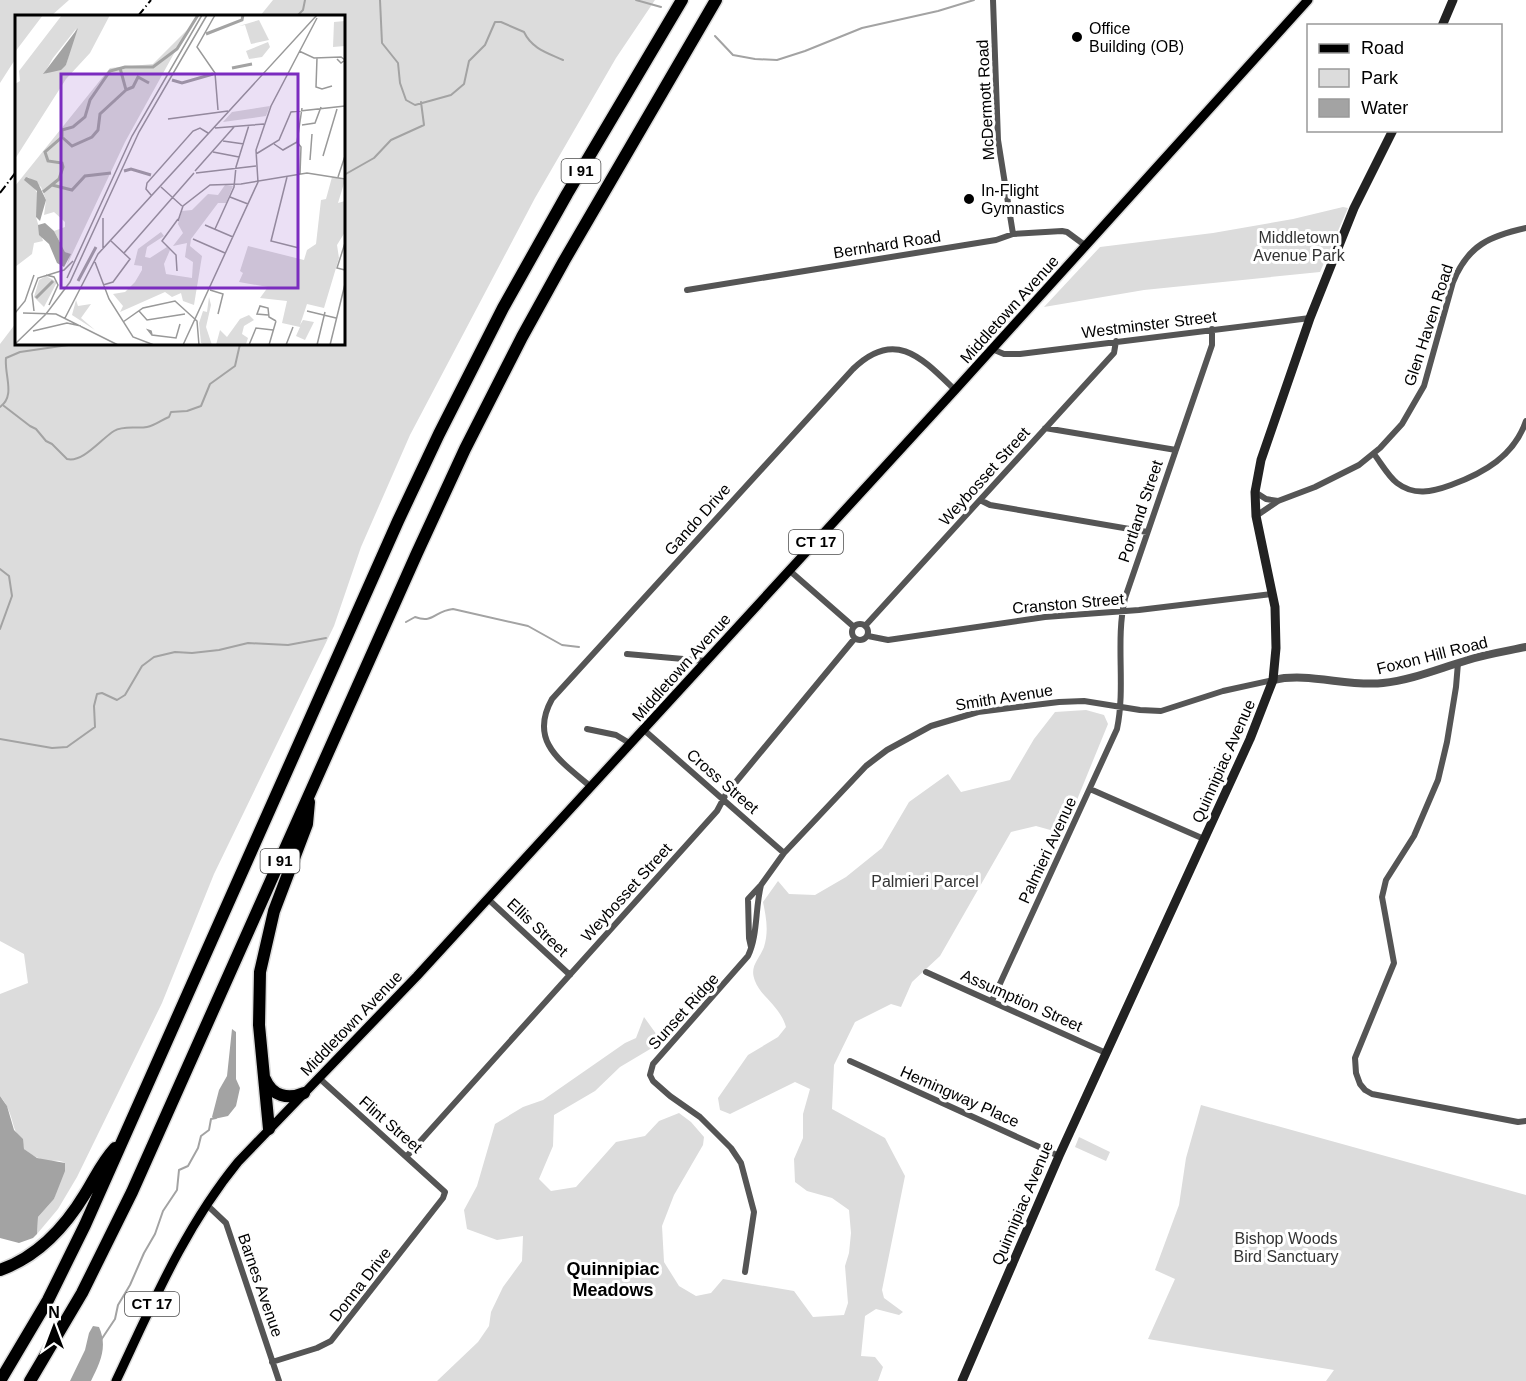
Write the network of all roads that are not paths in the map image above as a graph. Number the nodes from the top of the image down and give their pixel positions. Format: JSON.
{"nodes":[{"id":1,"x":682,"y":0,"type":"edge"},
{"id":2,"x":716,"y":0,"type":"edge"},
{"id":3,"x":993,"y":0,"type":"edge"},
{"id":4,"x":1308,"y":0,"type":"edge"},
{"id":5,"x":1453,"y":0,"type":"edge"},
{"id":6,"x":1443,"y":24,"type":"edge"},
{"id":7,"x":1392,"y":132,"type":"edge"},
{"id":8,"x":1526,"y":228,"type":"edge"},
{"id":9,"x":1013,"y":234,"type":"junction"},
{"id":10,"x":1086,"y":246,"type":"junction"},
{"id":11,"x":687,"y":290,"type":"dead end"},
{"id":12,"x":1310,"y":318,"type":"junction"},
{"id":13,"x":1212,"y":329,"type":"junction"},
{"id":14,"x":1116,"y":341,"type":"junction"},
{"id":15,"x":992,"y":349,"type":"junction"},
{"id":16,"x":955,"y":390,"type":"junction"},
{"id":17,"x":1526,"y":421,"type":"edge"},
{"id":18,"x":1045,"y":428,"type":"junction"},
{"id":19,"x":1519,"y":437,"type":"junction"},
{"id":20,"x":1526,"y":442,"type":"edge"},
{"id":21,"x":1176,"y":450,"type":"junction"},
{"id":22,"x":1374,"y":454,"type":"junction"},
{"id":23,"x":1255,"y":492,"type":"junction"},
{"id":24,"x":981,"y":500,"type":"junction"},
{"id":25,"x":1278,"y":501,"type":"junction"},
{"id":26,"x":1256,"y":516,"type":"junction"},
{"id":27,"x":1147,"y":531,"type":"junction"},
{"id":28,"x":790,"y":570,"type":"junction"},
{"id":29,"x":1272,"y":594,"type":"junction"},
{"id":30,"x":1122,"y":612,"type":"junction"},
{"id":31,"x":865,"y":626,"type":"junction"},
{"id":32,"x":854,"y":627,"type":"junction"},
{"id":33,"x":868,"y":636,"type":"junction"},
{"id":34,"x":855,"y":638,"type":"junction"},
{"id":35,"x":1526,"y":647,"type":"edge"},
{"id":36,"x":627,"y":654,"type":"dead end"},
{"id":37,"x":706,"y":661,"type":"junction"},
{"id":38,"x":1458,"y":663,"type":"junction"},
{"id":39,"x":1273,"y":680,"type":"junction"},
{"id":40,"x":1120,"y":708,"type":"junction"},
{"id":41,"x":586,"y":729,"type":"dead end"},
{"id":42,"x":644,"y":730,"type":"junction"},
{"id":43,"x":631,"y":744,"type":"junction"},
{"id":44,"x":591,"y":787,"type":"junction"},
{"id":45,"x":1090,"y":789,"type":"junction"},
{"id":46,"x":309,"y":795,"type":"junction"},
{"id":47,"x":722,"y":800,"type":"junction"},
{"id":48,"x":1204,"y":839,"type":"junction"},
{"id":49,"x":784,"y":853,"type":"junction"},
{"id":50,"x":488,"y":899,"type":"junction"},
{"id":51,"x":926,"y":972,"type":"dead end"},
{"id":52,"x":570,"y":975,"type":"junction"},
{"id":53,"x":992,"y":1001,"type":"junction"},
{"id":54,"x":1106,"y":1053,"type":"junction"},
{"id":55,"x":850,"y":1061,"type":"dead end"},
{"id":56,"x":264,"y":1078,"type":"junction"},
{"id":57,"x":319,"y":1078,"type":"junction"},
{"id":58,"x":304,"y":1093,"type":"junction"},
{"id":59,"x":1526,"y":1121,"type":"edge"},
{"id":60,"x":269,"y":1129,"type":"junction"},
{"id":61,"x":123,"y":1141,"type":"junction"},
{"id":62,"x":407,"y":1156,"type":"junction"},
{"id":63,"x":1059,"y":1156,"type":"junction"},
{"id":64,"x":445,"y":1192,"type":"joint"},
{"id":65,"x":207,"y":1205,"type":"junction"},
{"id":66,"x":0,"y":1270,"type":"edge"},
{"id":67,"x":745,"y":1272,"type":"dead end"},
{"id":68,"x":272,"y":1362,"type":"junction"},
{"id":69,"x":0,"y":1381,"type":"edge"},
{"id":70,"x":30,"y":1381,"type":"edge"},
{"id":71,"x":116,"y":1381,"type":"edge"},
{"id":72,"x":279,"y":1381,"type":"edge"},
{"id":73,"x":962,"y":1381,"type":"edge"}],
"edges":[{"from":1,"to":61,"type":"highway","number":"I 91"},
{"from":2,"to":46,"type":"highway","number":"I 91"},
{"from":3,"to":9,"type":"street","name":"McDermott Road"},
{"from":4,"to":10,"type":"main road","name":"Middletown Avenue","number":"CT 17"},
{"from":5,"to":6,"type":"main road"},
{"from":7,"to":12,"type":"main road","name":"Quinnipiac Avenue"},
{"from":8,"to":22,"type":"street","name":"Glen Haven Road"},
{"from":9,"to":10,"type":"street","name":"Bernhard Road"},
{"from":9,"to":11,"type":"street","name":"Bernhard Road"},
{"from":10,"to":15,"type":"main road","name":"Middletown Avenue","number":"CT 17"},
{"from":12,"to":13,"type":"street","name":"Westminster Street"},
{"from":12,"to":23,"type":"main road","name":"Quinnipiac Avenue"},
{"from":13,"to":14,"type":"street","name":"Westminster Street"},
{"from":13,"to":21,"type":"street","name":"Portland Street"},
{"from":14,"to":15,"type":"street","name":"Westminster Street"},
{"from":14,"to":18,"type":"street","name":"Weybosset Street"},
{"from":15,"to":16,"type":"main road","name":"Middletown Avenue","number":"CT 17"},
{"from":16,"to":28,"type":"main road","name":"Middletown Avenue","number":"CT 17"},
{"from":16,"to":44,"type":"street","name":"Gando Drive"},
{"from":17,"to":19,"type":"street"},
{"from":18,"to":21,"type":"street"},
{"from":18,"to":24,"type":"street","name":"Weybosset Street"},
{"from":19,"to":20,"type":"street"},
{"from":19,"to":22,"type":"street"},
{"from":21,"to":27,"type":"street","name":"Portland Street"},
{"from":22,"to":25,"type":"street","name":"Glen Haven Road"},
{"from":23,"to":25,"type":"street"},
{"from":23,"to":26,"type":"main road","name":"Quinnipiac Avenue"},
{"from":24,"to":27,"type":"street"},
{"from":24,"to":31,"type":"street","name":"Weybosset Street"},
{"from":25,"to":26,"type":"street","name":"Glen Haven Road"},
{"from":26,"to":29,"type":"main road","name":"Quinnipiac Avenue"},
{"from":27,"to":30,"type":"street","name":"Portland Street"},
{"from":28,"to":32,"type":"street"},
{"from":28,"to":37,"type":"main road","name":"Middletown Avenue","number":"CT 17"},
{"from":29,"to":30,"type":"street","name":"Cranston Street"},
{"from":29,"to":39,"type":"main road","name":"Quinnipiac Avenue"},
{"from":30,"to":33,"type":"street","name":"Cranston Street"},
{"from":30,"to":40,"type":"street","name":"Portland Street"},
{"from":31,"to":32,"type":"street"},
{"from":31,"to":33,"type":"street"},
{"from":32,"to":34,"type":"street"},
{"from":33,"to":34,"type":"street"},
{"from":34,"to":47,"type":"street","name":"Weybosset Street"},
{"from":35,"to":38,"type":"street","name":"Foxon Hill Road"},
{"from":36,"to":37,"type":"street"},
{"from":37,"to":42,"type":"main road","name":"Middletown Avenue","number":"CT 17"},
{"from":38,"to":39,"type":"street","name":"Foxon Hill Road"},
{"from":38,"to":59,"type":"street"},
{"from":39,"to":40,"type":"street","name":"Smith Avenue"},
{"from":39,"to":48,"type":"main road","name":"Quinnipiac Avenue"},
{"from":40,"to":45,"type":"street","name":"Palmieri Avenue"},
{"from":40,"to":49,"type":"street","name":"Smith Avenue"},
{"from":41,"to":43,"type":"street"},
{"from":42,"to":43,"type":"main road","name":"Middletown Avenue","number":"CT 17"},
{"from":42,"to":47,"type":"street","name":"Cross Street"},
{"from":43,"to":44,"type":"main road","name":"Middletown Avenue","number":"CT 17"},
{"from":44,"to":50,"type":"main road","name":"Middletown Avenue","number":"CT 17"},
{"from":45,"to":48,"type":"street"},
{"from":45,"to":53,"type":"street","name":"Palmieri Avenue"},
{"from":46,"to":56,"type":"highway"},
{"from":46,"to":70,"type":"highway","number":"I 91"},
{"from":47,"to":49,"type":"street","name":"Cross Street"},
{"from":47,"to":52,"type":"street","name":"Weybosset Street"},
{"from":48,"to":54,"type":"main road","name":"Quinnipiac Avenue"},
{"from":49,"to":67,"type":"street","name":"Sunset Ridge"},
{"from":50,"to":52,"type":"street","name":"Ellis Street"},
{"from":50,"to":57,"type":"main road","name":"Middletown Avenue","number":"CT 17"},
{"from":51,"to":53,"type":"street","name":"Assumption Street"},
{"from":52,"to":62,"type":"street","name":"Weybosset Street"},
{"from":53,"to":54,"type":"street","name":"Assumption Street"},
{"from":54,"to":63,"type":"main road","name":"Quinnipiac Avenue"},
{"from":55,"to":63,"type":"street","name":"Hemingway Place"},
{"from":56,"to":58,"type":"highway"},
{"from":56,"to":60,"type":"highway"},
{"from":57,"to":58,"type":"main road","name":"Middletown Avenue","number":"CT 17"},
{"from":57,"to":62,"type":"street","name":"Flint Street"},
{"from":58,"to":60,"type":"main road","name":"Middletown Avenue","number":"CT 17"},
{"from":60,"to":65,"type":"main road","name":"Middletown Avenue","number":"CT 17"},
{"from":61,"to":66,"type":"highway"},
{"from":61,"to":69,"type":"highway","number":"I 91"},
{"from":62,"to":64,"type":"street","name":"Flint Street"},
{"from":63,"to":73,"type":"main road","name":"Quinnipiac Avenue"},
{"from":64,"to":68,"type":"street","name":"Donna Drive"},
{"from":65,"to":68,"type":"street","name":"Barnes Avenue"},
{"from":65,"to":71,"type":"main road","name":"Middletown Avenue","number":"CT 17"},
{"from":68,"to":72,"type":"street","name":"Barnes Avenue"}]}
